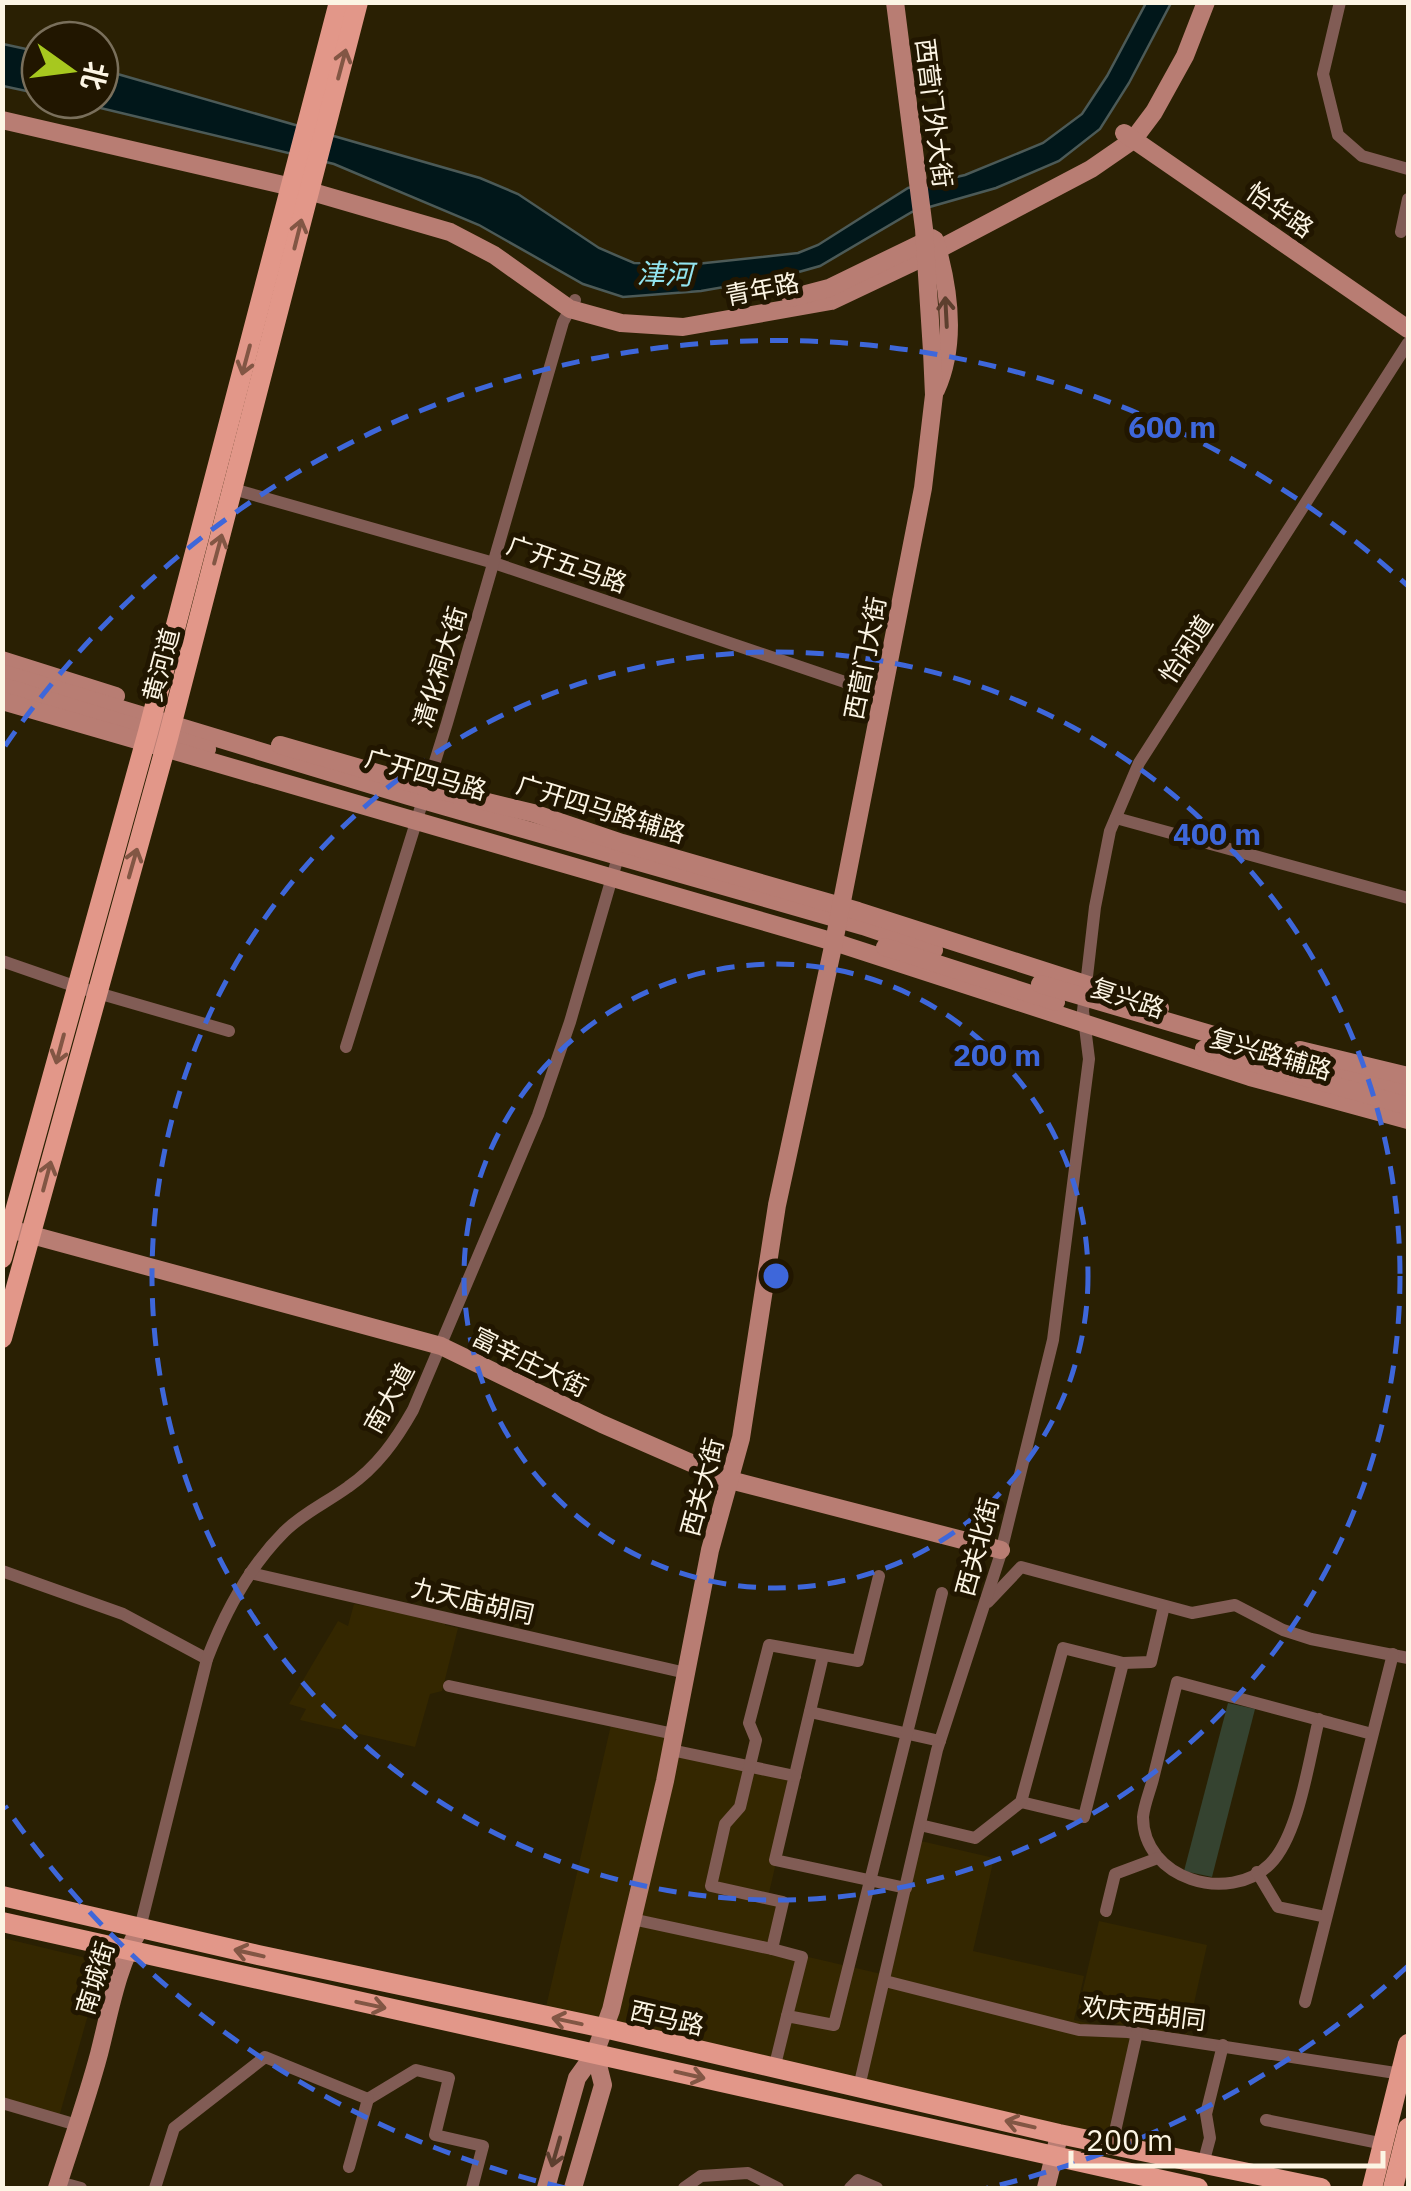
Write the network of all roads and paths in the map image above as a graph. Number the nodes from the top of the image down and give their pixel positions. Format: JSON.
{"nodes":[{"id":1,"x":339,"y":2,"type":"edge"},
{"id":2,"x":358,"y":2,"type":"edge"},
{"id":3,"x":899,"y":2,"type":"edge"},
{"id":4,"x":1197,"y":2,"type":"edge"},
{"id":5,"x":1206,"y":2,"type":"edge"},
{"id":6,"x":1340,"y":2,"type":"edge"},
{"id":7,"x":2,"y":110,"type":"edge"},
{"id":8,"x":2,"y":120,"type":"edge"},
{"id":9,"x":317,"y":123,"type":"junction"},
{"id":10,"x":1129,"y":136,"type":"junction"},
{"id":11,"x":1408,"y":169,"type":"edge"},
{"id":12,"x":303,"y":178,"type":"junction"},
{"id":13,"x":1408,"y":199,"type":"edge"},
{"id":14,"x":1401,"y":232,"type":"dead end"},
{"id":15,"x":929,"y":240,"type":"junction"},
{"id":16,"x":573,"y":305,"type":"junction"},
{"id":17,"x":1408,"y":329,"type":"edge"},
{"id":18,"x":1408,"y":343,"type":"edge"},
{"id":19,"x":233,"y":488,"type":"junction"},
{"id":20,"x":494,"y":563,"type":"junction"},
{"id":21,"x":2,"y":660,"type":"edge"},
{"id":22,"x":2,"y":673,"type":"edge"},
{"id":23,"x":2,"y":686,"type":"edge"},
{"id":24,"x":883,"y":695,"type":"junction"},
{"id":25,"x":2,"y":700,"type":"edge"},
{"id":26,"x":160,"y":729,"type":"junction"},
{"id":27,"x":420,"y":804,"type":"junction"},
{"id":28,"x":1116,"y":818,"type":"junction"},
{"id":29,"x":617,"y":861,"type":"junction"},
{"id":30,"x":1408,"y":898,"type":"edge"},
{"id":31,"x":837,"y":924,"type":"junction"},
{"id":32,"x":2,"y":962,"type":"edge"},
{"id":33,"x":87,"y":990,"type":"junction"},
{"id":34,"x":1084,"y":1004,"type":"junction"},
{"id":35,"x":230,"y":1031,"type":"dead end"},
{"id":36,"x":346,"y":1047,"type":"dead end"},
{"id":37,"x":1408,"y":1076,"type":"edge"},
{"id":38,"x":1408,"y":1092,"type":"edge"},
{"id":39,"x":1408,"y":1106,"type":"edge"},
{"id":40,"x":1408,"y":1120,"type":"edge"},
{"id":41,"x":14,"y":1231,"type":"edge"},
{"id":42,"x":2,"y":1258,"type":"edge"},
{"id":43,"x":2,"y":1338,"type":"edge"},
{"id":44,"x":441,"y":1346,"type":"junction"},
{"id":45,"x":730,"y":1480,"type":"junction"},
{"id":46,"x":1002,"y":1550,"type":"junction"},
{"id":47,"x":2,"y":1572,"type":"edge"},
{"id":48,"x":250,"y":1573,"type":"junction"},
{"id":49,"x":879,"y":1576,"type":"dead end"},
{"id":50,"x":942,"y":1593,"type":"dead end"},
{"id":51,"x":985,"y":1605,"type":"junction"},
{"id":52,"x":1164,"y":1606,"type":"junction"},
{"id":53,"x":1393,"y":1654,"type":"junction"},
{"id":54,"x":823,"y":1656,"type":"junction"},
{"id":55,"x":1408,"y":1658,"type":"edge"},
{"id":56,"x":207,"y":1659,"type":"junction"},
{"id":57,"x":1123,"y":1663,"type":"junction"},
{"id":58,"x":686,"y":1673,"type":"junction"},
{"id":59,"x":448,"y":1686,"type":"dead end"},
{"id":60,"x":810,"y":1712,"type":"junction"},
{"id":61,"x":1319,"y":1719,"type":"junction"},
{"id":62,"x":905,"y":1734,"type":"junction"},
{"id":63,"x":1372,"y":1734,"type":"junction"},
{"id":64,"x":940,"y":1741,"type":"junction"},
{"id":65,"x":673,"y":1742,"type":"junction"},
{"id":66,"x":750,"y":1766,"type":"junction"},
{"id":67,"x":795,"y":1776,"type":"junction"},
{"id":68,"x":1021,"y":1802,"type":"junction"},
{"id":69,"x":920,"y":1825,"type":"junction"},
{"id":70,"x":1158,"y":1858,"type":"junction"},
{"id":71,"x":1257,"y":1872,"type":"junction"},
{"id":72,"x":869,"y":1880,"type":"junction"},
{"id":73,"x":906,"y":1888,"type":"junction"},
{"id":74,"x":2,"y":1896,"type":"edge"},
{"id":75,"x":1106,"y":1911,"type":"dead end"},
{"id":76,"x":1326,"y":1917,"type":"junction"},
{"id":77,"x":632,"y":1919,"type":"junction"},
{"id":78,"x":2,"y":1922,"type":"edge"},
{"id":79,"x":140,"y":1928,"type":"junction"},
{"id":80,"x":772,"y":1950,"type":"junction"},
{"id":81,"x":132,"y":1951,"type":"junction"},
{"id":82,"x":885,"y":1981,"type":"junction"},
{"id":83,"x":1305,"y":2002,"type":"dead end"},
{"id":84,"x":787,"y":2016,"type":"junction"},
{"id":85,"x":604,"y":2028,"type":"junction"},
{"id":86,"x":1137,"y":2033,"type":"junction"},
{"id":87,"x":1408,"y":2044,"type":"edge"},
{"id":88,"x":1223,"y":2046,"type":"junction"},
{"id":89,"x":595,"y":2054,"type":"junction"},
{"id":90,"x":774,"y":2069,"type":"junction"},
{"id":91,"x":1402,"y":2074,"type":"junction"},
{"id":92,"x":860,"y":2087,"type":"junction"},
{"id":93,"x":368,"y":2100,"type":"junction"},
{"id":94,"x":2,"y":2103,"type":"edge"},
{"id":95,"x":1266,"y":2120,"type":"dead end"},
{"id":96,"x":77,"y":2126,"type":"junction"},
{"id":97,"x":1408,"y":2128,"type":"edge"},
{"id":98,"x":1065,"y":2135,"type":"junction"},
{"id":99,"x":1384,"y":2144,"type":"junction"},
{"id":100,"x":1112,"y":2145,"type":"junction"},
{"id":101,"x":1060,"y":2157,"type":"junction"},
{"id":102,"x":1203,"y":2164,"type":"junction"},
{"id":103,"x":349,"y":2167,"type":"dead end"},
{"id":104,"x":1408,"y":2187,"type":"edge"},
{"id":105,"x":69,"y":2188,"type":"edge"},
{"id":106,"x":155,"y":2188,"type":"edge"},
{"id":107,"x":472,"y":2188,"type":"edge"},
{"id":108,"x":546,"y":2188,"type":"edge"},
{"id":109,"x":573,"y":2188,"type":"edge"},
{"id":110,"x":684,"y":2188,"type":"edge"},
{"id":111,"x":778,"y":2188,"type":"edge"},
{"id":112,"x":850,"y":2188,"type":"edge"},
{"id":113,"x":876,"y":2188,"type":"edge"},
{"id":114,"x":1046,"y":2188,"type":"edge"},
{"id":115,"x":1058,"y":2188,"type":"edge"},
{"id":116,"x":1198,"y":2188,"type":"edge"},
{"id":117,"x":1321,"y":2188,"type":"edge"},
{"id":118,"x":1372,"y":2188,"type":"edge"},
{"id":119,"x":1396,"y":2188,"type":"edge"}],
"edges":[{"from":1,"to":9,"type":"main road","name":"黄河道"},
{"from":9,"to":2,"type":"main road","name":"黄河道","one_way":true},
{"from":3,"to":15,"type":"street","name":"西营门外大街"},
{"from":4,"to":10,"type":"street","name":"青年路"},
{"from":5,"to":10,"type":"street","name":"青年路"},
{"from":6,"to":11,"type":"street"},
{"from":7,"to":12,"type":"street","name":"青年路"},
{"from":8,"to":12,"type":"street","name":"青年路"},
{"from":9,"to":12,"type":"main road","name":"黄河道"},
{"from":10,"to":15,"type":"street","name":"青年路"},
{"from":10,"to":17,"type":"street","name":"怡华路"},
{"from":12,"to":16,"type":"street","name":"青年路"},
{"from":19,"to":12,"type":"main road","name":"黄河道","one_way":true},
{"from":12,"to":26,"type":"main road","name":"黄河道","one_way":true},
{"from":13,"to":14,"type":"street"},
{"from":15,"to":16,"type":"street","name":"青年路"},
{"from":15,"to":24,"type":"street","name":"西营门大街"},
{"from":16,"to":20,"type":"street","name":"清化祠大街"},
{"from":18,"to":28,"type":"street","name":"怡闲道"},
{"from":19,"to":20,"type":"street","name":"广开五马路"},
{"from":26,"to":19,"type":"main road","name":"黄河道","one_way":true},
{"from":20,"to":24,"type":"street","name":"广开五马路"},
{"from":20,"to":27,"type":"street","name":"清化祠大街"},
{"from":21,"to":26,"type":"street","name":"广开四马路辅路"},
{"from":22,"to":26,"type":"street","name":"广开四马路"},
{"from":23,"to":26,"type":"street","name":"广开四马路"},
{"from":24,"to":31,"type":"street","name":"西营门大街"},
{"from":25,"to":26,"type":"street","name":"广开四马路"},
{"from":26,"to":27,"type":"street","name":"广开四马路"},
{"from":26,"to":27,"type":"street","name":"广开四马路辅路"},
{"from":26,"to":33,"type":"main road","name":"黄河道"},
{"from":27,"to":29,"type":"street","name":"广开四马路"},
{"from":27,"to":29,"type":"street","name":"广开四马路辅路"},
{"from":27,"to":36,"type":"street","name":"清化祠大街"},
{"from":28,"to":30,"type":"street"},
{"from":28,"to":34,"type":"street","name":"怡闲道"},
{"from":29,"to":31,"type":"street","name":"广开四马路"},
{"from":29,"to":44,"type":"street","name":"南大道"},
{"from":31,"to":34,"type":"street","name":"复兴路辅路"},
{"from":31,"to":34,"type":"street","name":"复兴路辅路"},
{"from":31,"to":34,"type":"street","name":"复兴路"},
{"from":31,"to":45,"type":"street","name":"西关大街"},
{"from":32,"to":33,"type":"street"},
{"from":33,"to":35,"type":"street"},
{"from":33,"to":41,"type":"main road","name":"黄河道"},
{"from":34,"to":37,"type":"street","name":"复兴路辅路"},
{"from":34,"to":38,"type":"street","name":"复兴路"},
{"from":34,"to":39,"type":"street","name":"复兴路"},
{"from":34,"to":40,"type":"street","name":"复兴路辅路"},
{"from":34,"to":46,"type":"street","name":"西关北街"},
{"from":41,"to":42,"type":"main road","name":"黄河道"},
{"from":41,"to":43,"type":"main road","name":"黄河道"},
{"from":41,"to":44,"type":"street","name":"富辛庄大街"},
{"from":44,"to":45,"type":"street","name":"富辛庄大街"},
{"from":44,"to":48,"type":"street","name":"南大道"},
{"from":45,"to":46,"type":"street","name":"富辛庄大街"},
{"from":45,"to":58,"type":"street","name":"西关大街"},
{"from":46,"to":51,"type":"street","name":"西关北街"},
{"from":47,"to":56,"type":"street"},
{"from":48,"to":56,"type":"street","name":"南大道"},
{"from":48,"to":58,"type":"street","name":"九天庙胡同"},
{"from":49,"to":54,"type":"street"},
{"from":50,"to":62,"type":"street"},
{"from":51,"to":52,"type":"street"},
{"from":51,"to":64,"type":"street","name":"西关北街"},
{"from":52,"to":53,"type":"street"},
{"from":52,"to":57,"type":"street"},
{"from":53,"to":55,"type":"street"},
{"from":53,"to":63,"type":"street"},
{"from":54,"to":60,"type":"street"},
{"from":54,"to":66,"type":"street"},
{"from":56,"to":79,"type":"street","name":"南大道"},
{"from":57,"to":68,"type":"street"},
{"from":57,"to":68,"type":"street"},
{"from":58,"to":65,"type":"street","name":"西关大街"},
{"from":59,"to":65,"type":"street"},
{"from":60,"to":62,"type":"street"},
{"from":60,"to":67,"type":"street"},
{"from":61,"to":63,"type":"street"},
{"from":61,"to":70,"type":"street"},
{"from":61,"to":71,"type":"street"},
{"from":62,"to":64,"type":"street"},
{"from":62,"to":72,"type":"street"},
{"from":63,"to":76,"type":"street"},
{"from":64,"to":69,"type":"street","name":"西关北街"},
{"from":65,"to":66,"type":"street"},
{"from":65,"to":77,"type":"street","name":"西关大街"},
{"from":66,"to":67,"type":"street"},
{"from":66,"to":80,"type":"street"},
{"from":67,"to":72,"type":"street"},
{"from":68,"to":69,"type":"street"},
{"from":69,"to":73,"type":"street","name":"西关北街"},
{"from":70,"to":71,"type":"street"},
{"from":70,"to":75,"type":"street"},
{"from":71,"to":76,"type":"street"},
{"from":72,"to":73,"type":"street"},
{"from":72,"to":84,"type":"street"},
{"from":73,"to":82,"type":"street","name":"西关北街"},
{"from":74,"to":79,"type":"main road","name":"西马路"},
{"from":76,"to":83,"type":"street"},
{"from":77,"to":80,"type":"street"},
{"from":77,"to":85,"type":"street","name":"西关大街"},
{"from":78,"to":81,"type":"main road","name":"西马路"},
{"from":79,"to":81,"type":"street","name":"南城街"},
{"from":85,"to":79,"type":"main road","name":"西马路","one_way":true},
{"from":80,"to":84,"type":"street"},
{"from":81,"to":89,"type":"main road","name":"西马路","one_way":true},
{"from":81,"to":96,"type":"street","name":"南城街"},
{"from":81,"to":105,"type":"street","name":"南城街"},
{"from":82,"to":86,"type":"street","name":"欢庆西胡同"},
{"from":82,"to":92,"type":"street","name":"西关北街"},
{"from":84,"to":90,"type":"street"},
{"from":85,"to":89,"type":"street","name":"西关大街"},
{"from":85,"to":90,"type":"main road","name":"西马路"},
{"from":86,"to":88,"type":"street","name":"欢庆西胡同"},
{"from":86,"to":100,"type":"street"},
{"from":87,"to":91,"type":"main road"},
{"from":88,"to":91,"type":"street","name":"欢庆西胡同"},
{"from":88,"to":102,"type":"street"},
{"from":89,"to":101,"type":"main road","name":"西马路","one_way":true},
{"from":89,"to":108,"type":"street","one_way":true},
{"from":89,"to":109,"type":"street"},
{"from":90,"to":92,"type":"main road","name":"西马路"},
{"from":91,"to":99,"type":"main road"},
{"from":98,"to":92,"type":"main road","name":"西马路","one_way":true},
{"from":93,"to":103,"type":"street"},
{"from":93,"to":106,"type":"street"},
{"from":93,"to":107,"type":"street"},
{"from":94,"to":96,"type":"street"},
{"from":95,"to":99,"type":"street"},
{"from":96,"to":105,"type":"street","name":"南城街"},
{"from":97,"to":119,"type":"main road"},
{"from":98,"to":100,"type":"main road","name":"西马路"},
{"from":98,"to":101,"type":"street"},
{"from":99,"to":118,"type":"main road"},
{"from":100,"to":102,"type":"main road","name":"西马路"},
{"from":101,"to":114,"type":"street"},
{"from":101,"to":115,"type":"street"},
{"from":101,"to":116,"type":"main road","name":"西马路"},
{"from":102,"to":117,"type":"main road","name":"西马路"},
{"from":104,"to":119,"type":"main road"},
{"from":110,"to":111,"type":"street"},
{"from":112,"to":113,"type":"street"}]}
